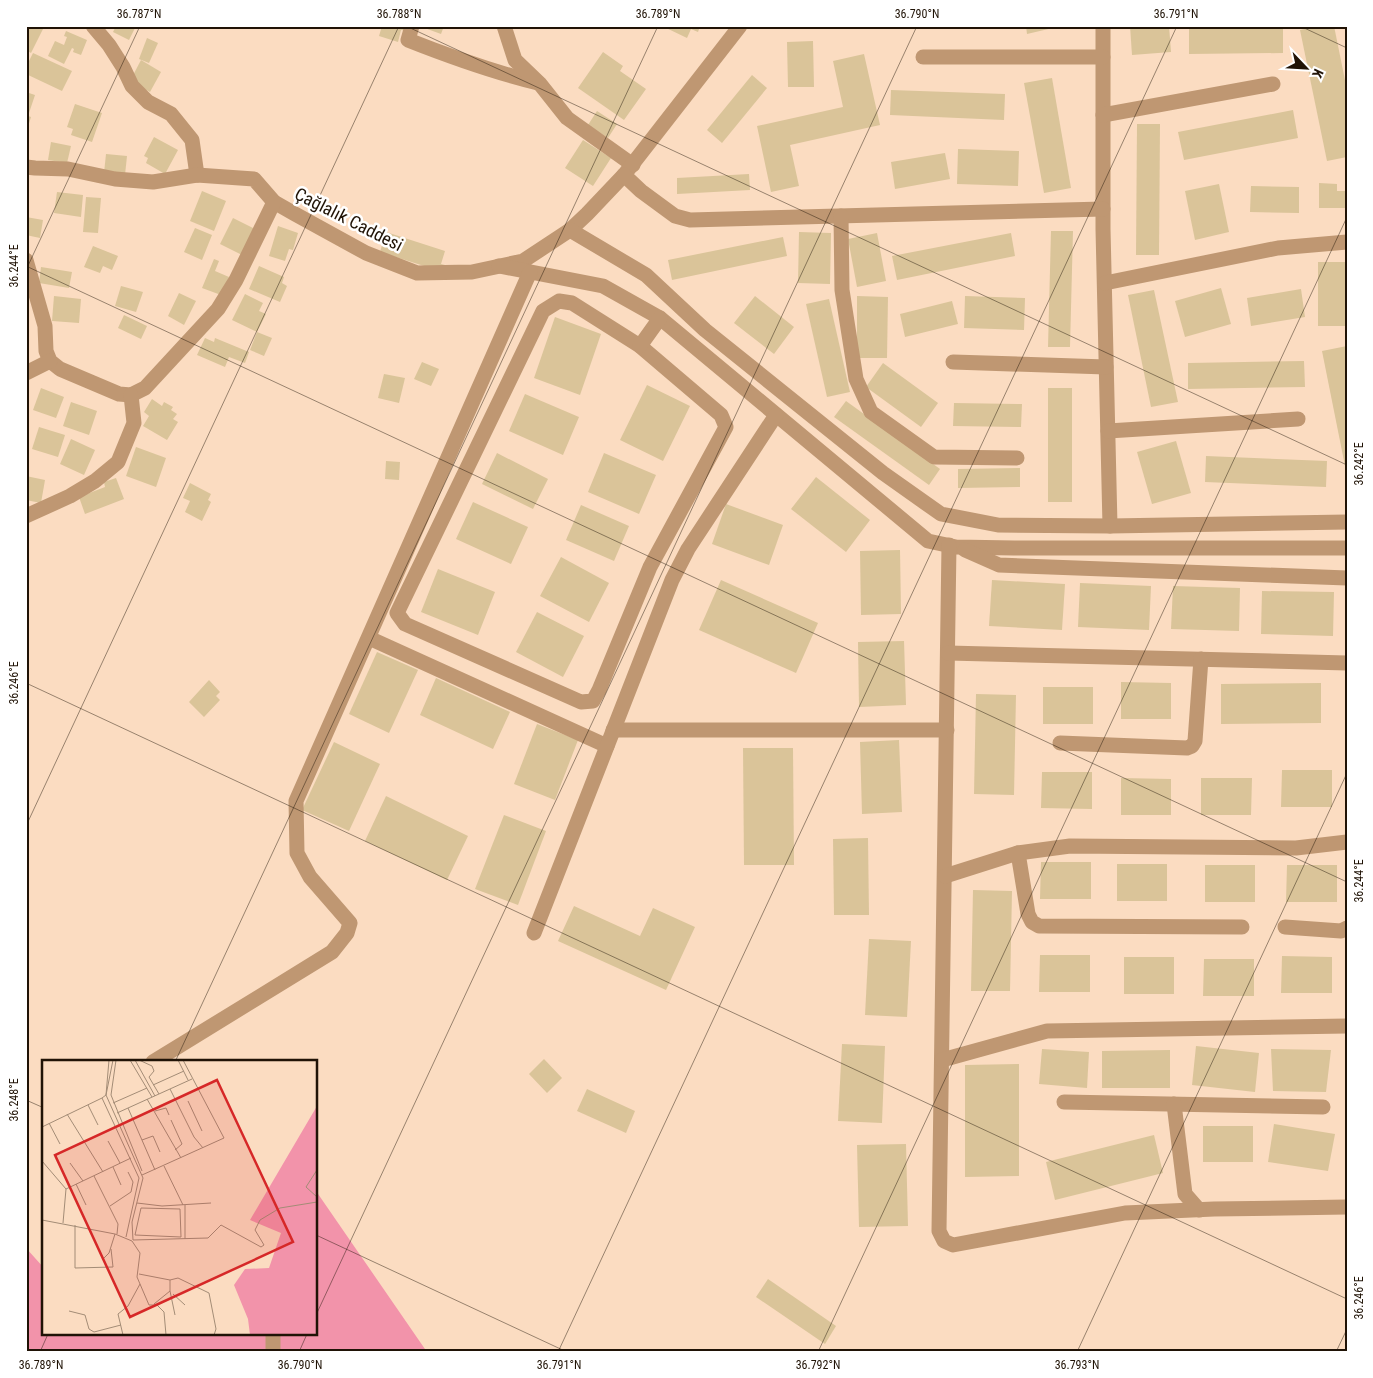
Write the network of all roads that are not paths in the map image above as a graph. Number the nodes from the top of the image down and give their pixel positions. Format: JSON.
{"nodes":[{"id":1,"x":93,"y":26,"type":"edge"},
{"id":2,"x":412,"y":26,"type":"edge"},
{"id":3,"x":504,"y":26,"type":"edge"},
{"id":4,"x":740,"y":26,"type":"edge"},
{"id":5,"x":1103,"y":26,"type":"edge"},
{"id":6,"x":923,"y":57,"type":"dead end"},
{"id":7,"x":1104,"y":57,"type":"junction"},
{"id":8,"x":540,"y":84,"type":"junction"},
{"id":9,"x":1273,"y":84,"type":"dead end"},
{"id":10,"x":1103,"y":115,"type":"junction"},
{"id":11,"x":26,"y":167,"type":"edge"},
{"id":12,"x":629,"y":170,"type":"junction"},
{"id":13,"x":198,"y":175,"type":"junction"},
{"id":14,"x":274,"y":202,"type":"junction"},
{"id":15,"x":1104,"y":209,"type":"junction"},
{"id":16,"x":841,"y":216,"type":"junction"},
{"id":17,"x":570,"y":230,"type":"junction"},
{"id":18,"x":1347,"y":242,"type":"edge"},
{"id":19,"x":26,"y":260,"type":"edge"},
{"id":20,"x":499,"y":266,"type":"junction"},
{"id":21,"x":530,"y":272,"type":"junction"},
{"id":22,"x":1105,"y":283,"type":"junction"},
{"id":23,"x":660,"y":318,"type":"junction"},
{"id":24,"x":640,"y":346,"type":"junction"},
{"id":25,"x":50,"y":361,"type":"junction"},
{"id":26,"x":953,"y":362,"type":"dead end"},
{"id":27,"x":1106,"y":367,"type":"junction"},
{"id":28,"x":26,"y":372,"type":"edge"},
{"id":29,"x":131,"y":395,"type":"junction"},
{"id":30,"x":776,"y":415,"type":"junction"},
{"id":31,"x":1298,"y":418,"type":"dead end"},
{"id":32,"x":1108,"y":431,"type":"junction"},
{"id":33,"x":1017,"y":458,"type":"dead end"},
{"id":34,"x":26,"y":516,"type":"edge"},
{"id":35,"x":1347,"y":522,"type":"edge"},
{"id":36,"x":1110,"y":526,"type":"junction"},
{"id":37,"x":953,"y":546,"type":"junction"},
{"id":38,"x":1347,"y":548,"type":"edge"},
{"id":39,"x":650,"y":567,"type":"junction"},
{"id":40,"x":1347,"y":578,"type":"edge"},
{"id":41,"x":672,"y":580,"type":"junction"},
{"id":42,"x":369,"y":638,"type":"junction"},
{"id":43,"x":948,"y":653,"type":"junction"},
{"id":44,"x":1201,"y":659,"type":"junction"},
{"id":45,"x":1347,"y":662,"type":"edge"},
{"id":46,"x":613,"y":730,"type":"junction"},
{"id":47,"x":947,"y":730,"type":"junction"},
{"id":48,"x":1060,"y":743,"type":"dead end"},
{"id":49,"x":607,"y":746,"type":"junction"},
{"id":50,"x":1347,"y":842,"type":"edge"},
{"id":51,"x":1018,"y":853,"type":"junction"},
{"id":52,"x":945,"y":876,"type":"junction"},
{"id":53,"x":1285,"y":927,"type":"dead end"},
{"id":54,"x":1242,"y":928,"type":"dead end"},
{"id":55,"x":1347,"y":928,"type":"edge"},
{"id":56,"x":534,"y":932,"type":"dead end"},
{"id":57,"x":1347,"y":1026,"type":"edge"},
{"id":58,"x":156,"y":1060,"type":"edge"},
{"id":59,"x":942,"y":1060,"type":"junction"},
{"id":60,"x":1064,"y":1102,"type":"dead end"},
{"id":61,"x":1174,"y":1104,"type":"junction"},
{"id":62,"x":1323,"y":1108,"type":"dead end"},
{"id":63,"x":1347,"y":1207,"type":"edge"},
{"id":64,"x":1199,"y":1210,"type":"junction"},
{"id":65,"x":273,"y":1336,"type":"edge"},
{"id":66,"x":273,"y":1352,"type":"edge"}],
"edges":[{"from":1,"to":13,"type":"street"},
{"from":2,"to":8,"type":"street"},
{"from":3,"to":8,"type":"street"},
{"from":4,"to":12,"type":"street","name":"Çağlalık Caddesi"},
{"from":5,"to":7,"type":"street"},
{"from":6,"to":7,"type":"street"},
{"from":7,"to":10,"type":"street"},
{"from":8,"to":12,"type":"street"},
{"from":9,"to":10,"type":"street"},
{"from":10,"to":15,"type":"street"},
{"from":11,"to":13,"type":"street","name":"Çağlalık Caddesi"},
{"from":12,"to":16,"type":"street"},
{"from":12,"to":17,"type":"street","name":"Çağlalık Caddesi"},
{"from":13,"to":14,"type":"street","name":"Çağlalık Caddesi"},
{"from":14,"to":20,"type":"street","name":"Çağlalık Caddesi"},
{"from":14,"to":29,"type":"street"},
{"from":15,"to":16,"type":"street"},
{"from":15,"to":22,"type":"street"},
{"from":16,"to":33,"type":"street"},
{"from":17,"to":20,"type":"street","name":"Çağlalık Caddesi"},
{"from":17,"to":36,"type":"street"},
{"from":18,"to":22,"type":"street"},
{"from":19,"to":25,"type":"street"},
{"from":20,"to":21,"type":"street"},
{"from":21,"to":23,"type":"street"},
{"from":21,"to":42,"type":"street"},
{"from":22,"to":27,"type":"street"},
{"from":23,"to":24,"type":"street"},
{"from":23,"to":30,"type":"street"},
{"from":24,"to":39,"type":"street"},
{"from":24,"to":39,"type":"street"},
{"from":25,"to":28,"type":"street"},
{"from":25,"to":29,"type":"street"},
{"from":26,"to":27,"type":"street"},
{"from":27,"to":32,"type":"street"},
{"from":29,"to":34,"type":"street"},
{"from":30,"to":37,"type":"street"},
{"from":30,"to":41,"type":"street"},
{"from":31,"to":32,"type":"street"},
{"from":32,"to":36,"type":"street"},
{"from":35,"to":36,"type":"street"},
{"from":37,"to":38,"type":"street"},
{"from":37,"to":40,"type":"street"},
{"from":37,"to":43,"type":"street"},
{"from":39,"to":41,"type":"street"},
{"from":41,"to":46,"type":"street"},
{"from":42,"to":49,"type":"street"},
{"from":42,"to":58,"type":"street"},
{"from":43,"to":44,"type":"street"},
{"from":43,"to":47,"type":"street"},
{"from":44,"to":45,"type":"street"},
{"from":44,"to":48,"type":"street"},
{"from":46,"to":47,"type":"street"},
{"from":46,"to":49,"type":"street"},
{"from":47,"to":52,"type":"street"},
{"from":49,"to":56,"type":"street"},
{"from":50,"to":51,"type":"street"},
{"from":51,"to":52,"type":"street"},
{"from":51,"to":54,"type":"street"},
{"from":52,"to":59,"type":"street"},
{"from":53,"to":55,"type":"street"},
{"from":57,"to":59,"type":"street"},
{"from":59,"to":64,"type":"street"},
{"from":60,"to":61,"type":"street"},
{"from":61,"to":62,"type":"street"},
{"from":61,"to":64,"type":"street"},
{"from":63,"to":64,"type":"street"},
{"from":65,"to":66,"type":"street"}]}
